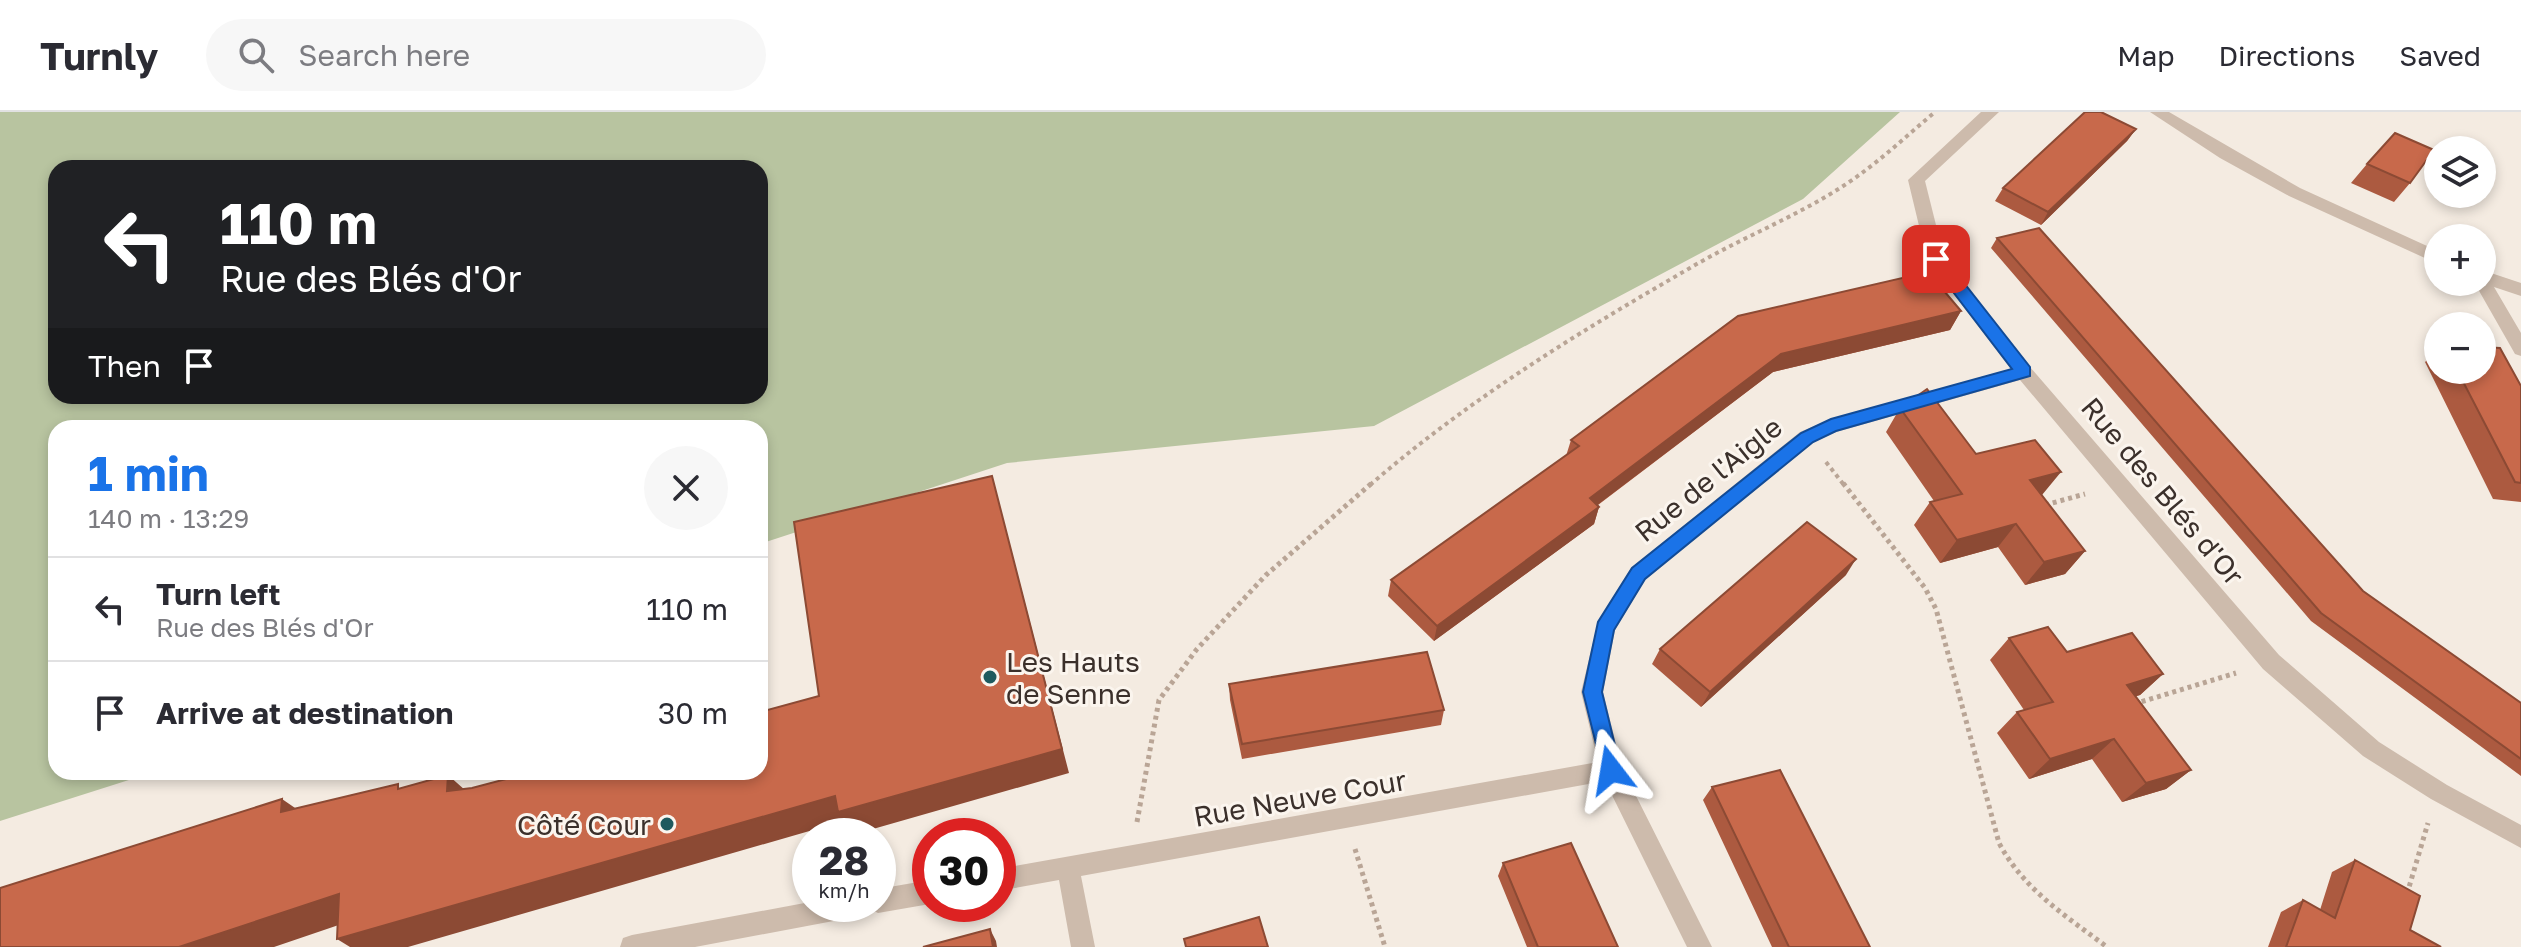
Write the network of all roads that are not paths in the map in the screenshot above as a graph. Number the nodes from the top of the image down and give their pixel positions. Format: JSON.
{"nodes":[{"id":1,"x":1991,"y":112,"type":"edge"},
{"id":2,"x":2158,"y":112,"type":"edge"},
{"id":3,"x":2424,"y":252,"type":"edge"},
{"id":4,"x":2496,"y":282,"type":"edge"},
{"id":5,"x":2521,"y":290,"type":"edge"},
{"id":6,"x":2492,"y":296,"type":"edge"},
{"id":7,"x":2521,"y":349,"type":"edge"},
{"id":8,"x":2024,"y":372,"type":"junction"},
{"id":9,"x":1611,"y":770,"type":"junction"},
{"id":10,"x":2521,"y":837,"type":"edge"},
{"id":11,"x":1068,"y":868,"type":"junction"},
{"id":12,"x":1016,"y":877,"type":"edge"},
{"id":13,"x":792,"y":917,"type":"edge"},
{"id":14,"x":632,"y":947,"type":"edge"},
{"id":15,"x":1083,"y":947,"type":"edge"},
{"id":16,"x":1700,"y":947,"type":"edge"}],
"edges":[{"from":1,"to":8,"type":"street","name":"Rue des Blés d'Or"},
{"from":2,"to":3,"type":"street"},
{"from":4,"to":5,"type":"street"},
{"from":6,"to":7,"type":"street"},
{"from":8,"to":9,"type":"street","name":"Rue de l'Aigle"},
{"from":8,"to":10,"type":"street","name":"Rue des Blés d'Or"},
{"from":9,"to":11,"type":"street","name":"Rue Neuve Cour"},
{"from":9,"to":16,"type":"street","name":"Rue de l'Aigle"},
{"from":11,"to":12,"type":"street","name":"Rue Neuve Cour"},
{"from":11,"to":15,"type":"street"},
{"from":13,"to":14,"type":"street"}]}
